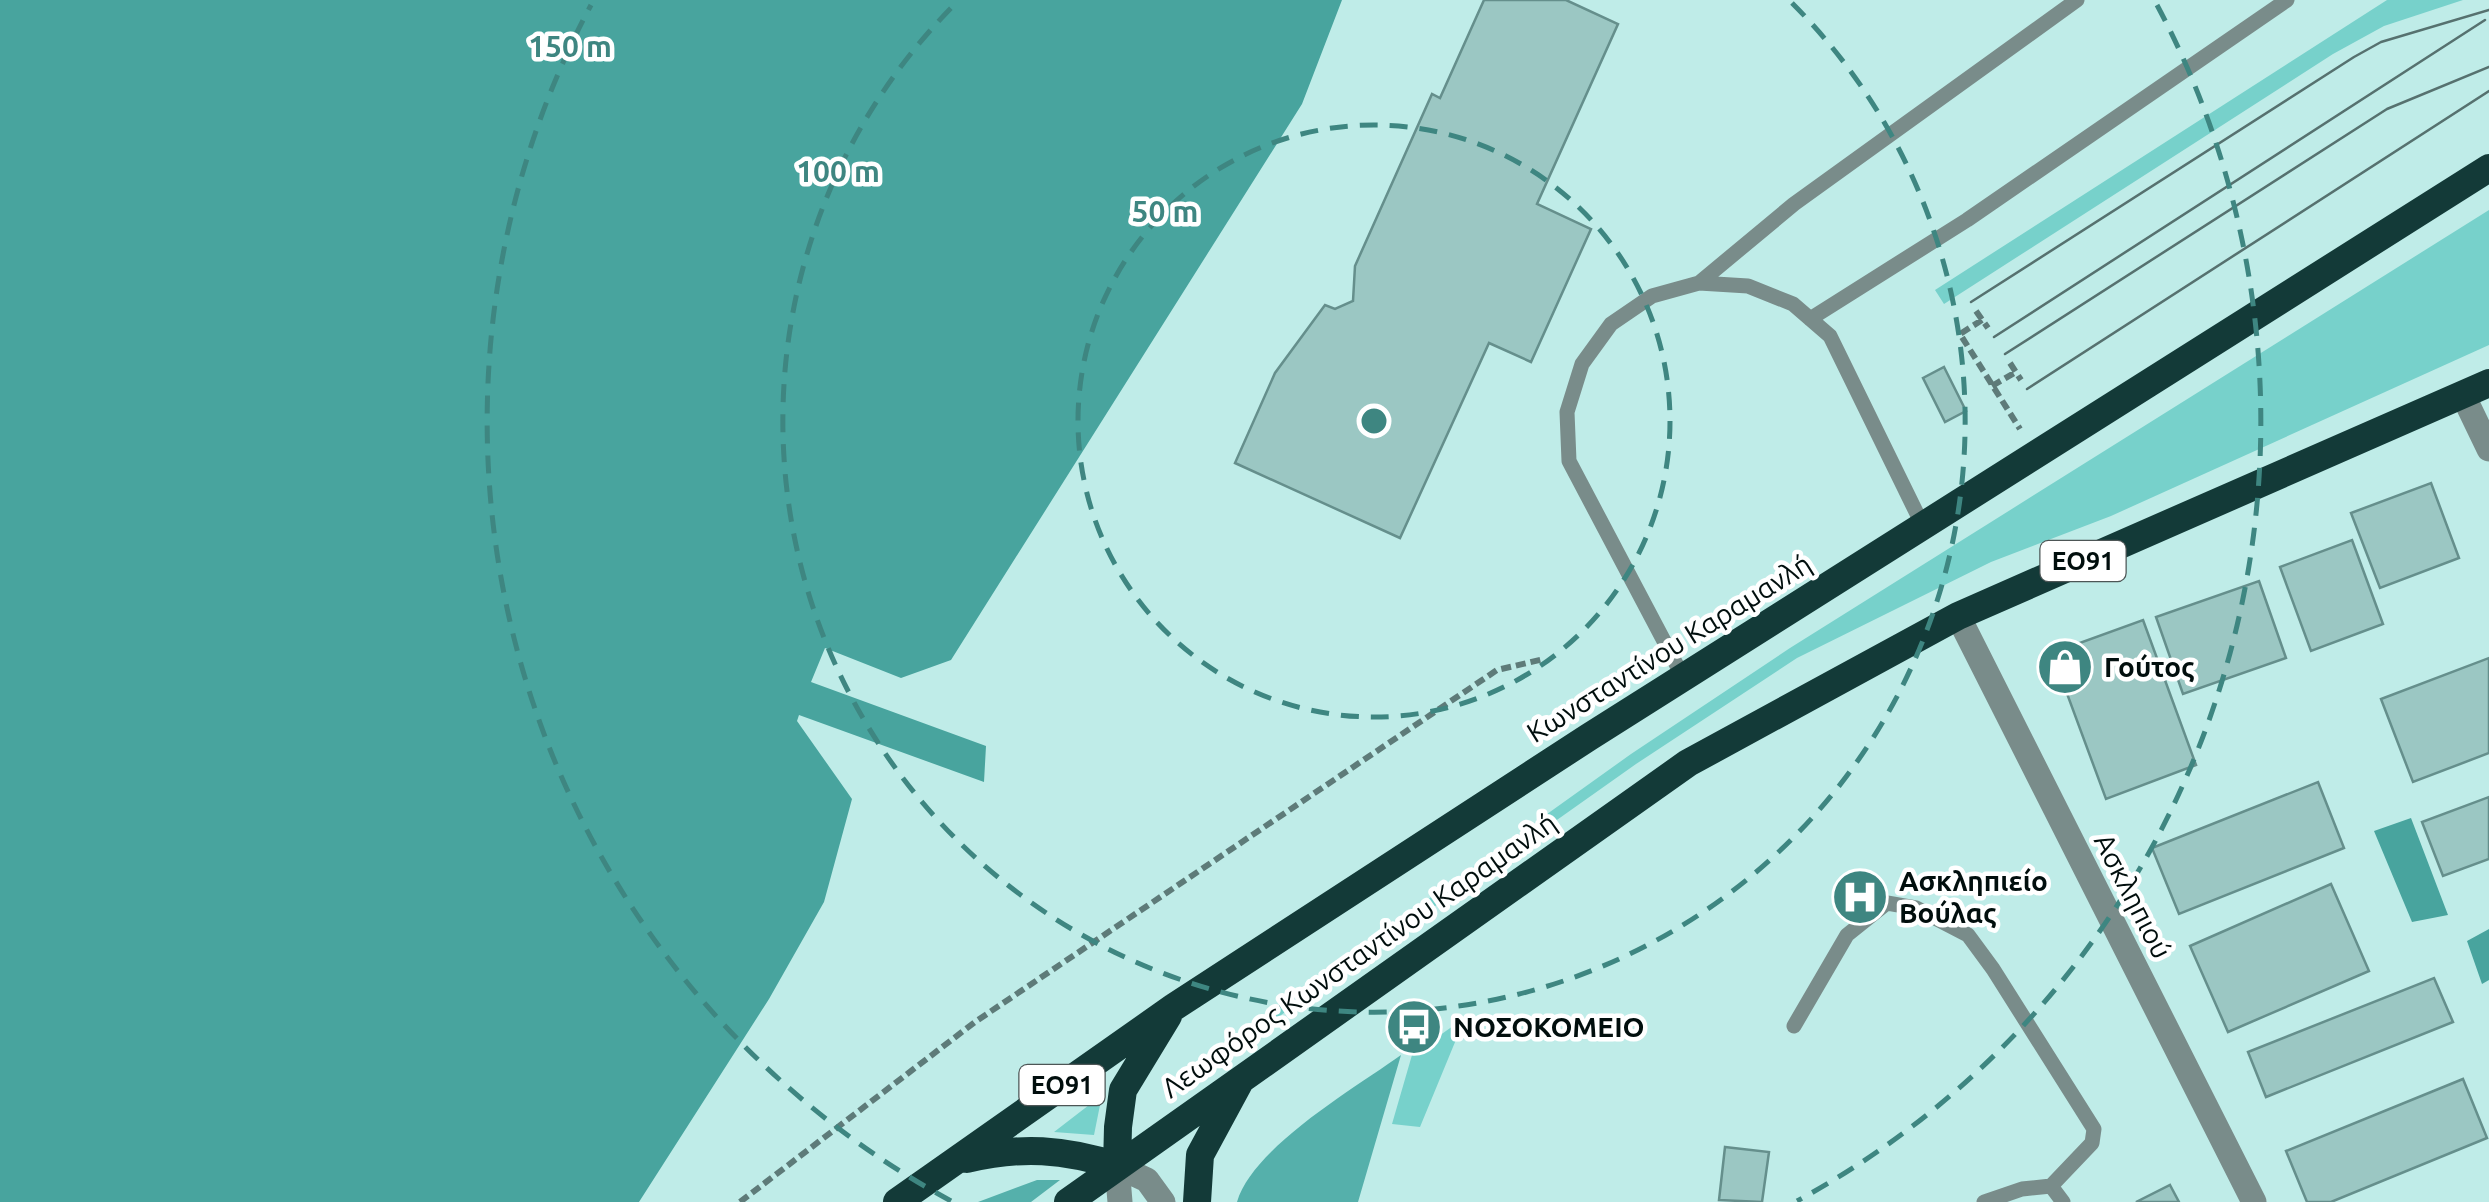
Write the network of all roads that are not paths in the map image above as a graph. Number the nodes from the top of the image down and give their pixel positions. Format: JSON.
{"nodes":[{"id":1,"x":2076,"y":0,"type":"edge"},
{"id":2,"x":2286,"y":0,"type":"edge"},
{"id":3,"x":2489,"y":168,"type":"edge"},
{"id":4,"x":1699,"y":283,"type":"junction"},
{"id":5,"x":1810,"y":319,"type":"junction"},
{"id":6,"x":2489,"y":383,"type":"edge"},
{"id":7,"x":2463,"y":394,"type":"junction"},
{"id":8,"x":2489,"y":449,"type":"edge"},
{"id":9,"x":1922,"y":526,"type":"junction"},
{"id":10,"x":1958,"y":616,"type":"junction"},
{"id":11,"x":1683,"y":677,"type":"junction"},
{"id":12,"x":1174,"y":1007,"type":"junction"},
{"id":13,"x":1794,"y":1026,"type":"dead end"},
{"id":14,"x":1243,"y":1076,"type":"junction"},
{"id":15,"x":950,"y":1163,"type":"junction"},
{"id":16,"x":1117,"y":1166,"type":"junction"},
{"id":17,"x":2051,"y":1186,"type":"junction"},
{"id":18,"x":897,"y":1202,"type":"edge"},
{"id":19,"x":1068,"y":1202,"type":"edge"},
{"id":20,"x":1120,"y":1202,"type":"edge"},
{"id":21,"x":1163,"y":1202,"type":"edge"},
{"id":22,"x":1198,"y":1202,"type":"edge"},
{"id":23,"x":1984,"y":1202,"type":"edge"},
{"id":24,"x":2063,"y":1202,"type":"edge"},
{"id":25,"x":2254,"y":1202,"type":"edge"}],
"edges":[{"from":1,"to":4,"type":"lane"},
{"from":2,"to":5,"type":"lane"},
{"from":3,"to":9,"type":"highway","name":"Κωνσταντίνου Καραμανλή","number":"ΕΟ91"},
{"from":4,"to":5,"type":"lane"},
{"from":4,"to":11,"type":"lane"},
{"from":5,"to":9,"type":"lane"},
{"from":6,"to":7,"type":"highway","number":"ΕΟ91"},
{"from":7,"to":8,"type":"street"},
{"from":7,"to":10,"type":"highway","number":"ΕΟ91"},
{"from":9,"to":11,"type":"highway","name":"Κωνσταντίνου Καραμανλή","number":"ΕΟ91"},
{"from":10,"to":14,"type":"highway","name":"Λεωφόρος Κωνσταντίνου Καραμανλή","number":"ΕΟ91"},
{"from":10,"to":25,"type":"street","name":"Ασκληπιού"},
{"from":11,"to":12,"type":"highway","name":"Κωνσταντίνου Καραμανλή","number":"ΕΟ91"},
{"from":12,"to":15,"type":"highway","name":"Κωνσταντίνου Καραμανλή","number":"ΕΟ91"},
{"from":12,"to":16,"type":"highway"},
{"from":13,"to":17,"type":"lane"},
{"from":14,"to":16,"type":"highway","name":"Λεωφόρος Κωνσταντίνου Καραμανλή","number":"ΕΟ91"},
{"from":14,"to":22,"type":"highway"},
{"from":15,"to":16,"type":"highway"},
{"from":15,"to":18,"type":"highway","name":"Κωνσταντίνου Καραμανλή","number":"ΕΟ91"},
{"from":16,"to":19,"type":"highway","name":"Λεωφόρος Κωνσταντίνου Καραμανλή","number":"ΕΟ91"},
{"from":16,"to":20,"type":"street"},
{"from":16,"to":21,"type":"street"},
{"from":17,"to":23,"type":"lane"},
{"from":17,"to":24,"type":"lane"}]}
